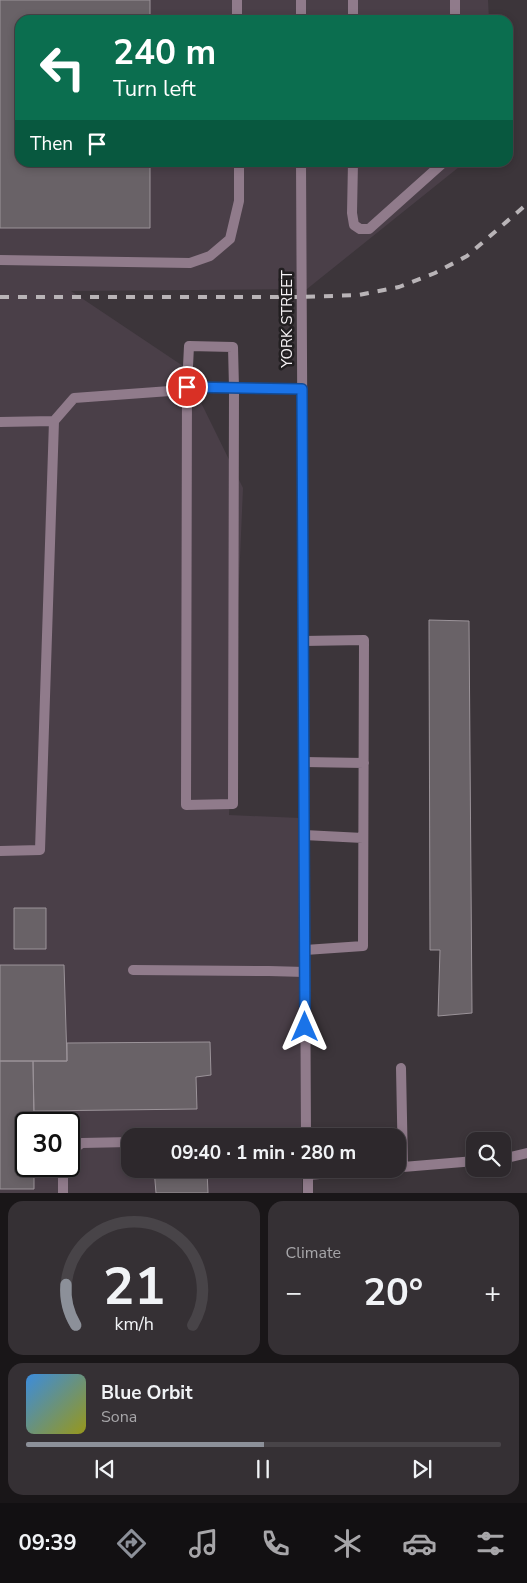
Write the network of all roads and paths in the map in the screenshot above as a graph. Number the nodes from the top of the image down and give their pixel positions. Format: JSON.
{"nodes":[{"id":1,"x":237,"y":0,"type":"edge"},
{"id":2,"x":301,"y":0,"type":"edge"},
{"id":3,"x":353,"y":0,"type":"edge"},
{"id":4,"x":454,"y":0,"type":"edge"},
{"id":5,"x":237,"y":15,"type":"edge"},
{"id":6,"x":301,"y":15,"type":"edge"},
{"id":7,"x":353,"y":15,"type":"edge"},
{"id":8,"x":455,"y":15,"type":"edge"},
{"id":9,"x":239,"y":167,"type":"edge"},
{"id":10,"x":301,"y":167,"type":"edge"},
{"id":11,"x":352,"y":167,"type":"edge"},
{"id":12,"x":438,"y":167,"type":"edge"},
{"id":13,"x":0,"y":260,"type":"edge"},
{"id":14,"x":187,"y":387,"type":"junction"},
{"id":15,"x":234,"y":388,"type":"junction"},
{"id":16,"x":302,"y":389,"type":"junction"},
{"id":17,"x":54,"y":421,"type":"junction"},
{"id":18,"x":0,"y":422,"type":"edge"},
{"id":19,"x":303,"y":640,"type":"junction"},
{"id":20,"x":304,"y":762,"type":"junction"},
{"id":21,"x":364,"y":763,"type":"junction"},
{"id":22,"x":304,"y":835,"type":"junction"},
{"id":23,"x":363,"y":838,"type":"junction"},
{"id":24,"x":0,"y":851,"type":"edge"},
{"id":25,"x":305,"y":950,"type":"junction"},
{"id":26,"x":133,"y":970,"type":"dead end"},
{"id":27,"x":305,"y":972,"type":"junction"},
{"id":28,"x":401,"y":1068,"type":"dead end"},
{"id":29,"x":306,"y":1128,"type":"edge"},
{"id":30,"x":400,"y":1128,"type":"edge"},
{"id":31,"x":121,"y":1142,"type":"edge"},
{"id":32,"x":80,"y":1144,"type":"edge"},
{"id":33,"x":527,"y":1153,"type":"edge"},
{"id":34,"x":511,"y":1156,"type":"edge"},
{"id":35,"x":466,"y":1162,"type":"edge"},
{"id":36,"x":406,"y":1167,"type":"edge"},
{"id":37,"x":63,"y":1177,"type":"edge"},
{"id":38,"x":308,"y":1178,"type":"edge"},
{"id":39,"x":63,"y":1193,"type":"edge"},
{"id":40,"x":308,"y":1193,"type":"edge"}],
"edges":[{"from":1,"to":5,"type":"street"},
{"from":2,"to":6,"type":"street"},
{"from":3,"to":7,"type":"street"},
{"from":4,"to":8,"type":"street"},
{"from":9,"to":13,"type":"street"},
{"from":10,"to":16,"type":"street","name":"YORK STREET"},
{"from":11,"to":12,"type":"street"},
{"from":14,"to":15,"type":"street"},
{"from":14,"to":15,"type":"street"},
{"from":14,"to":15,"type":"street"},
{"from":14,"to":17,"type":"street"},
{"from":15,"to":16,"type":"street"},
{"from":16,"to":19,"type":"street","name":"YORK STREET"},
{"from":17,"to":18,"type":"street"},
{"from":17,"to":24,"type":"street"},
{"from":19,"to":20,"type":"street","name":"YORK STREET"},
{"from":19,"to":21,"type":"street"},
{"from":20,"to":21,"type":"street"},
{"from":20,"to":22,"type":"street","name":"YORK STREET"},
{"from":21,"to":23,"type":"street"},
{"from":22,"to":23,"type":"street"},
{"from":22,"to":25,"type":"street","name":"YORK STREET"},
{"from":23,"to":25,"type":"street"},
{"from":25,"to":27,"type":"street","name":"YORK STREET"},
{"from":26,"to":27,"type":"street"},
{"from":27,"to":29,"type":"street","name":"YORK STREET"},
{"from":28,"to":30,"type":"street"},
{"from":31,"to":32,"type":"street"},
{"from":33,"to":34,"type":"street"},
{"from":35,"to":36,"type":"street"},
{"from":37,"to":39,"type":"street"},
{"from":38,"to":40,"type":"street"}]}
